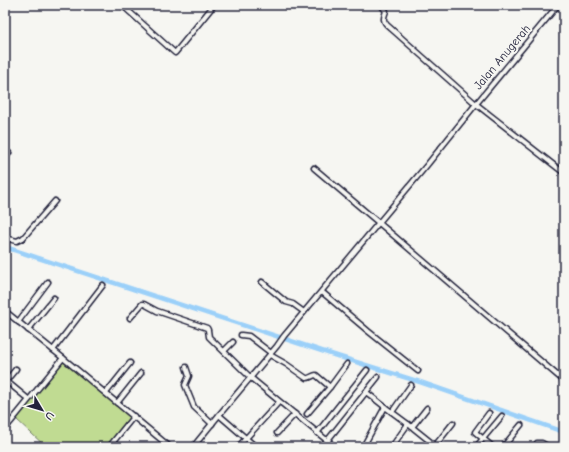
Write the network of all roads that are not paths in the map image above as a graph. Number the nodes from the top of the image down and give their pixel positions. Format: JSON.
{"nodes":[{"id":1,"x":122,"y":5,"type":"edge"},
{"id":2,"x":214,"y":5,"type":"edge"},
{"id":3,"x":380,"y":5,"type":"edge"},
{"id":4,"x":558,"y":5,"type":"edge"},
{"id":5,"x":476,"y":104,"type":"junction"},
{"id":6,"x":9,"y":153,"type":"dead end"},
{"id":7,"x":5,"y":158,"type":"edge"},
{"id":8,"x":314,"y":168,"type":"dead end"},
{"id":9,"x":564,"y":173,"type":"edge"},
{"id":10,"x":55,"y":201,"type":"dead end"},
{"id":11,"x":379,"y":223,"type":"junction"},
{"id":12,"x":5,"y":238,"type":"edge"},
{"id":13,"x":48,"y":282,"type":"dead end"},
{"id":14,"x":262,"y":282,"type":"dead end"},
{"id":15,"x":103,"y":285,"type":"dead end"},
{"id":16,"x":322,"y":292,"type":"junction"},
{"id":17,"x":54,"y":298,"type":"dead end"},
{"id":18,"x":5,"y":312,"type":"edge"},
{"id":19,"x":304,"y":312,"type":"junction"},
{"id":20,"x":130,"y":318,"type":"dead end"},
{"id":21,"x":18,"y":322,"type":"junction"},
{"id":22,"x":28,"y":330,"type":"junction"},
{"id":23,"x":241,"y":335,"type":"dead end"},
{"id":24,"x":233,"y":342,"type":"dead end"},
{"id":25,"x":53,"y":350,"type":"junction"},
{"id":26,"x":224,"y":351,"type":"junction"},
{"id":27,"x":271,"y":354,"type":"junction"},
{"id":28,"x":63,"y":358,"type":"junction"},
{"id":29,"x":130,"y":362,"type":"dead end"},
{"id":30,"x":347,"y":364,"type":"dead end"},
{"id":31,"x":186,"y":367,"type":"dead end"},
{"id":32,"x":16,"y":369,"type":"dead end"},
{"id":33,"x":367,"y":370,"type":"dead end"},
{"id":34,"x":418,"y":371,"type":"dead end"},
{"id":35,"x":141,"y":373,"type":"dead end"},
{"id":36,"x":378,"y":377,"type":"dead end"},
{"id":37,"x":251,"y":378,"type":"junction"},
{"id":38,"x":6,"y":381,"type":"edge"},
{"id":39,"x":564,"y":381,"type":"edge"},
{"id":40,"x":411,"y":384,"type":"dead end"},
{"id":41,"x":330,"y":387,"type":"junction"},
{"id":42,"x":366,"y":392,"type":"junction"},
{"id":43,"x":106,"y":393,"type":"junction"},
{"id":44,"x":28,"y":399,"type":"junction"},
{"id":45,"x":117,"y":402,"type":"junction"},
{"id":46,"x":279,"y":402,"type":"junction"},
{"id":47,"x":385,"y":407,"type":"junction"},
{"id":48,"x":427,"y":408,"type":"dead end"},
{"id":49,"x":392,"y":412,"type":"junction"},
{"id":50,"x":489,"y":413,"type":"dead end"},
{"id":51,"x":295,"y":414,"type":"junction"},
{"id":52,"x":307,"y":414,"type":"dead end"},
{"id":53,"x":219,"y":415,"type":"junction"},
{"id":54,"x":134,"y":416,"type":"junction"},
{"id":55,"x":502,"y":416,"type":"dead end"},
{"id":56,"x":564,"y":419,"type":"edge"},
{"id":57,"x":453,"y":423,"type":"dead end"},
{"id":58,"x":212,"y":424,"type":"junction"},
{"id":59,"x":521,"y":425,"type":"dead end"},
{"id":60,"x":410,"y":426,"type":"junction"},
{"id":61,"x":564,"y":426,"type":"edge"},
{"id":62,"x":5,"y":429,"type":"edge"},
{"id":63,"x":277,"y":433,"type":"dead end"},
{"id":64,"x":317,"y":433,"type":"junction"},
{"id":65,"x":246,"y":438,"type":"junction"},
{"id":66,"x":483,"y":439,"type":"junction"},
{"id":67,"x":327,"y":441,"type":"junction"},
{"id":68,"x":364,"y":445,"type":"edge"},
{"id":69,"x":393,"y":445,"type":"dead end"},
{"id":70,"x":435,"y":446,"type":"edge"},
{"id":71,"x":109,"y":447,"type":"edge"},
{"id":72,"x":170,"y":447,"type":"edge"},
{"id":73,"x":193,"y":447,"type":"edge"},
{"id":74,"x":238,"y":447,"type":"edge"},
{"id":75,"x":256,"y":447,"type":"edge"},
{"id":76,"x":335,"y":447,"type":"edge"},
{"id":77,"x":369,"y":447,"type":"edge"},
{"id":78,"x":476,"y":447,"type":"edge"},
{"id":79,"x":493,"y":447,"type":"edge"},
{"id":80,"x":503,"y":447,"type":"edge"},
{"id":81,"x":534,"y":447,"type":"edge"},
{"id":82,"x":549,"y":447,"type":"edge"}],
"edges":[{"from":1,"to":2,"type":"street"},
{"from":3,"to":5,"type":"street"},
{"from":4,"to":5,"type":"street","name":"Jalan Anugerah"},
{"from":5,"to":9,"type":"street"},
{"from":5,"to":11,"type":"street","name":"Jalan Anugerah"},
{"from":6,"to":7,"type":"street"},
{"from":8,"to":11,"type":"street"},
{"from":10,"to":12,"type":"street"},
{"from":11,"to":16,"type":"street","name":"Jalan Anugerah"},
{"from":11,"to":39,"type":"street"},
{"from":13,"to":21,"type":"street"},
{"from":14,"to":19,"type":"street"},
{"from":15,"to":25,"type":"street"},
{"from":16,"to":19,"type":"street","name":"Jalan Anugerah"},
{"from":16,"to":34,"type":"street"},
{"from":17,"to":22,"type":"street"},
{"from":18,"to":21,"type":"street"},
{"from":19,"to":27,"type":"street","name":"Jalan Anugerah"},
{"from":20,"to":26,"type":"street"},
{"from":21,"to":22,"type":"street"},
{"from":22,"to":25,"type":"street"},
{"from":23,"to":27,"type":"street"},
{"from":24,"to":26,"type":"street"},
{"from":25,"to":28,"type":"street"},
{"from":26,"to":37,"type":"street"},
{"from":27,"to":37,"type":"street","name":"Jalan Anugerah"},
{"from":27,"to":41,"type":"street"},
{"from":28,"to":43,"type":"street"},
{"from":28,"to":44,"type":"street"},
{"from":29,"to":43,"type":"street"},
{"from":30,"to":41,"type":"street"},
{"from":31,"to":58,"type":"street"},
{"from":32,"to":38,"type":"street"},
{"from":33,"to":64,"type":"street"},
{"from":35,"to":45,"type":"street"},
{"from":36,"to":42,"type":"street"},
{"from":37,"to":46,"type":"street"},
{"from":37,"to":53,"type":"street","name":"Jalan Anugerah"},
{"from":38,"to":44,"type":"street"},
{"from":40,"to":49,"type":"street"},
{"from":41,"to":52,"type":"street"},
{"from":42,"to":47,"type":"street"},
{"from":42,"to":67,"type":"street"},
{"from":43,"to":45,"type":"street"},
{"from":44,"to":62,"type":"street"},
{"from":45,"to":54,"type":"street"},
{"from":46,"to":51,"type":"street"},
{"from":46,"to":65,"type":"street"},
{"from":47,"to":49,"type":"street"},
{"from":47,"to":68,"type":"street"},
{"from":48,"to":60,"type":"street"},
{"from":49,"to":60,"type":"street"},
{"from":50,"to":66,"type":"street"},
{"from":51,"to":63,"type":"street"},
{"from":51,"to":64,"type":"street"},
{"from":53,"to":58,"type":"street","name":"Jalan Anugerah"},
{"from":53,"to":65,"type":"street"},
{"from":54,"to":71,"type":"street"},
{"from":54,"to":72,"type":"street"},
{"from":55,"to":66,"type":"street"},
{"from":56,"to":61,"type":"street"},
{"from":57,"to":70,"type":"street"},
{"from":58,"to":73,"type":"street","name":"Jalan Anugerah"},
{"from":59,"to":80,"type":"street"},
{"from":60,"to":69,"type":"street"},
{"from":60,"to":70,"type":"street"},
{"from":64,"to":67,"type":"street"},
{"from":65,"to":74,"type":"street"},
{"from":65,"to":75,"type":"street"},
{"from":66,"to":78,"type":"street"},
{"from":66,"to":79,"type":"street"},
{"from":67,"to":76,"type":"street"},
{"from":68,"to":77,"type":"street"},
{"from":81,"to":82,"type":"street"}]}
